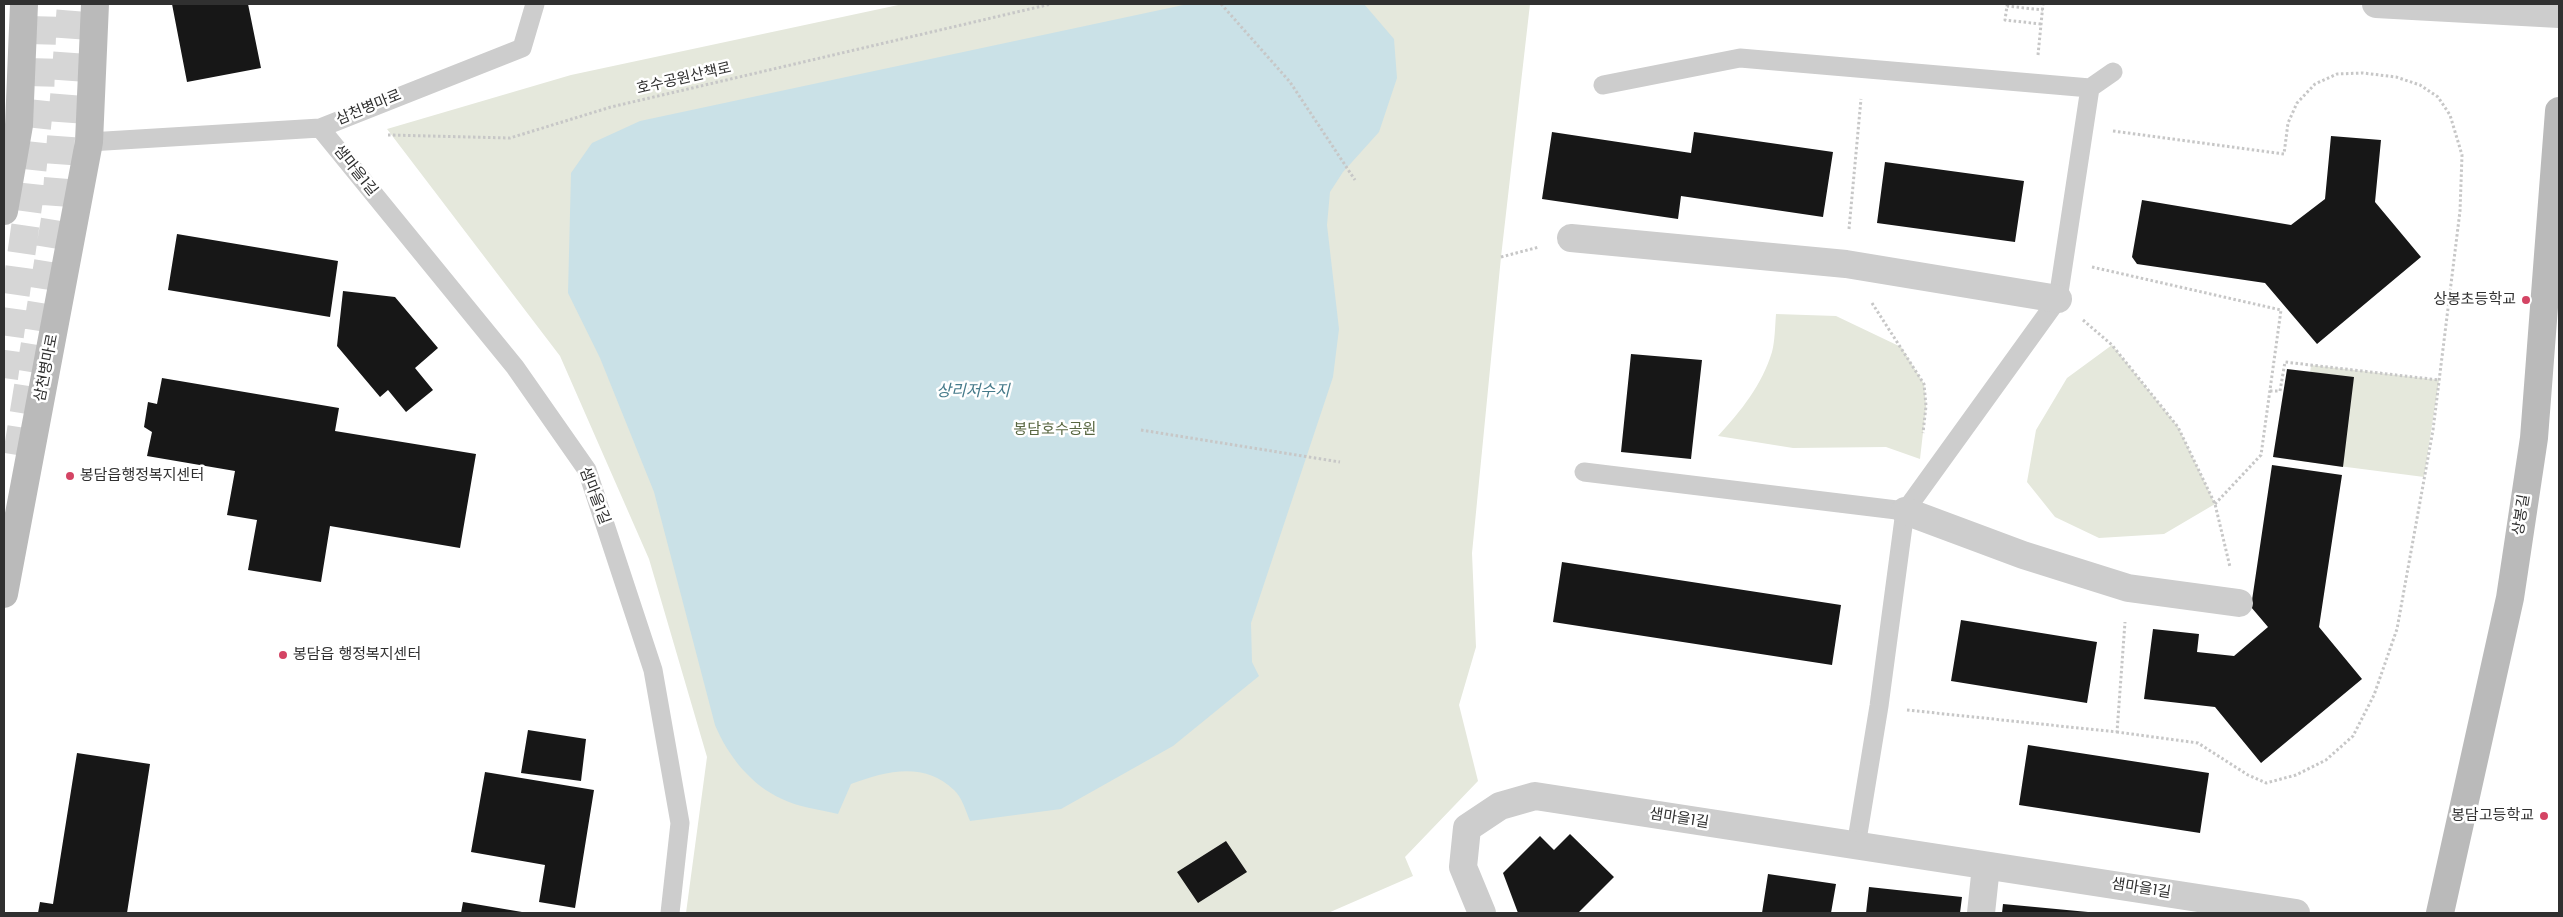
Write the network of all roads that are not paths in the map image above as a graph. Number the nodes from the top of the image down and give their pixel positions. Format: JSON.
{"nodes":[{"id":1,"x":24,"y":4,"type":"edge"},
{"id":2,"x":95,"y":4,"type":"edge"},
{"id":3,"x":534,"y":4,"type":"edge"},
{"id":4,"x":2376,"y":4,"type":"edge"},
{"id":5,"x":2559,"y":14,"type":"edge"},
{"id":6,"x":2113,"y":72,"type":"dead end"},
{"id":7,"x":1603,"y":85,"type":"dead end"},
{"id":8,"x":2090,"y":88,"type":"junction"},
{"id":9,"x":2559,"y":111,"type":"edge"},
{"id":10,"x":320,"y":128,"type":"junction"},
{"id":11,"x":89,"y":142,"type":"junction"},
{"id":12,"x":4,"y":211,"type":"edge"},
{"id":13,"x":1570,"y":238,"type":"dead end"},
{"id":14,"x":2058,"y":299,"type":"junction"},
{"id":15,"x":1584,"y":472,"type":"dead end"},
{"id":16,"x":1905,"y":511,"type":"junction"},
{"id":17,"x":4,"y":594,"type":"edge"},
{"id":18,"x":2239,"y":603,"type":"road end"},
{"id":19,"x":1856,"y":846,"type":"junction"},
{"id":20,"x":1986,"y":866,"type":"junction"},
{"id":21,"x":670,"y":913,"type":"edge"},
{"id":22,"x":1482,"y":913,"type":"edge"},
{"id":23,"x":1981,"y":913,"type":"edge"},
{"id":24,"x":2296,"y":913,"type":"edge"},
{"id":25,"x":2440,"y":913,"type":"edge"}],
"edges":[{"from":1,"to":12,"type":"main road"},
{"from":2,"to":11,"type":"main road","name":"삼천병마로"},
{"from":3,"to":10,"type":"lane","name":"삼천병마로"},
{"from":4,"to":5,"type":"street"},
{"from":6,"to":8,"type":"lane"},
{"from":7,"to":8,"type":"lane"},
{"from":8,"to":14,"type":"lane"},
{"from":9,"to":25,"type":"main road","name":"상봉길"},
{"from":10,"to":11,"type":"lane","name":"삼천병마로"},
{"from":10,"to":21,"type":"lane","name":"샘마을1길"},
{"from":11,"to":17,"type":"main road","name":"삼천병마로"},
{"from":13,"to":14,"type":"street"},
{"from":14,"to":16,"type":"lane"},
{"from":15,"to":16,"type":"lane"},
{"from":16,"to":18,"type":"street"},
{"from":16,"to":19,"type":"lane"},
{"from":19,"to":20,"type":"street","name":"샘마을1길"},
{"from":19,"to":22,"type":"street","name":"샘마을1길"},
{"from":20,"to":23,"type":"street"},
{"from":20,"to":24,"type":"street","name":"샘마을1길"}]}
